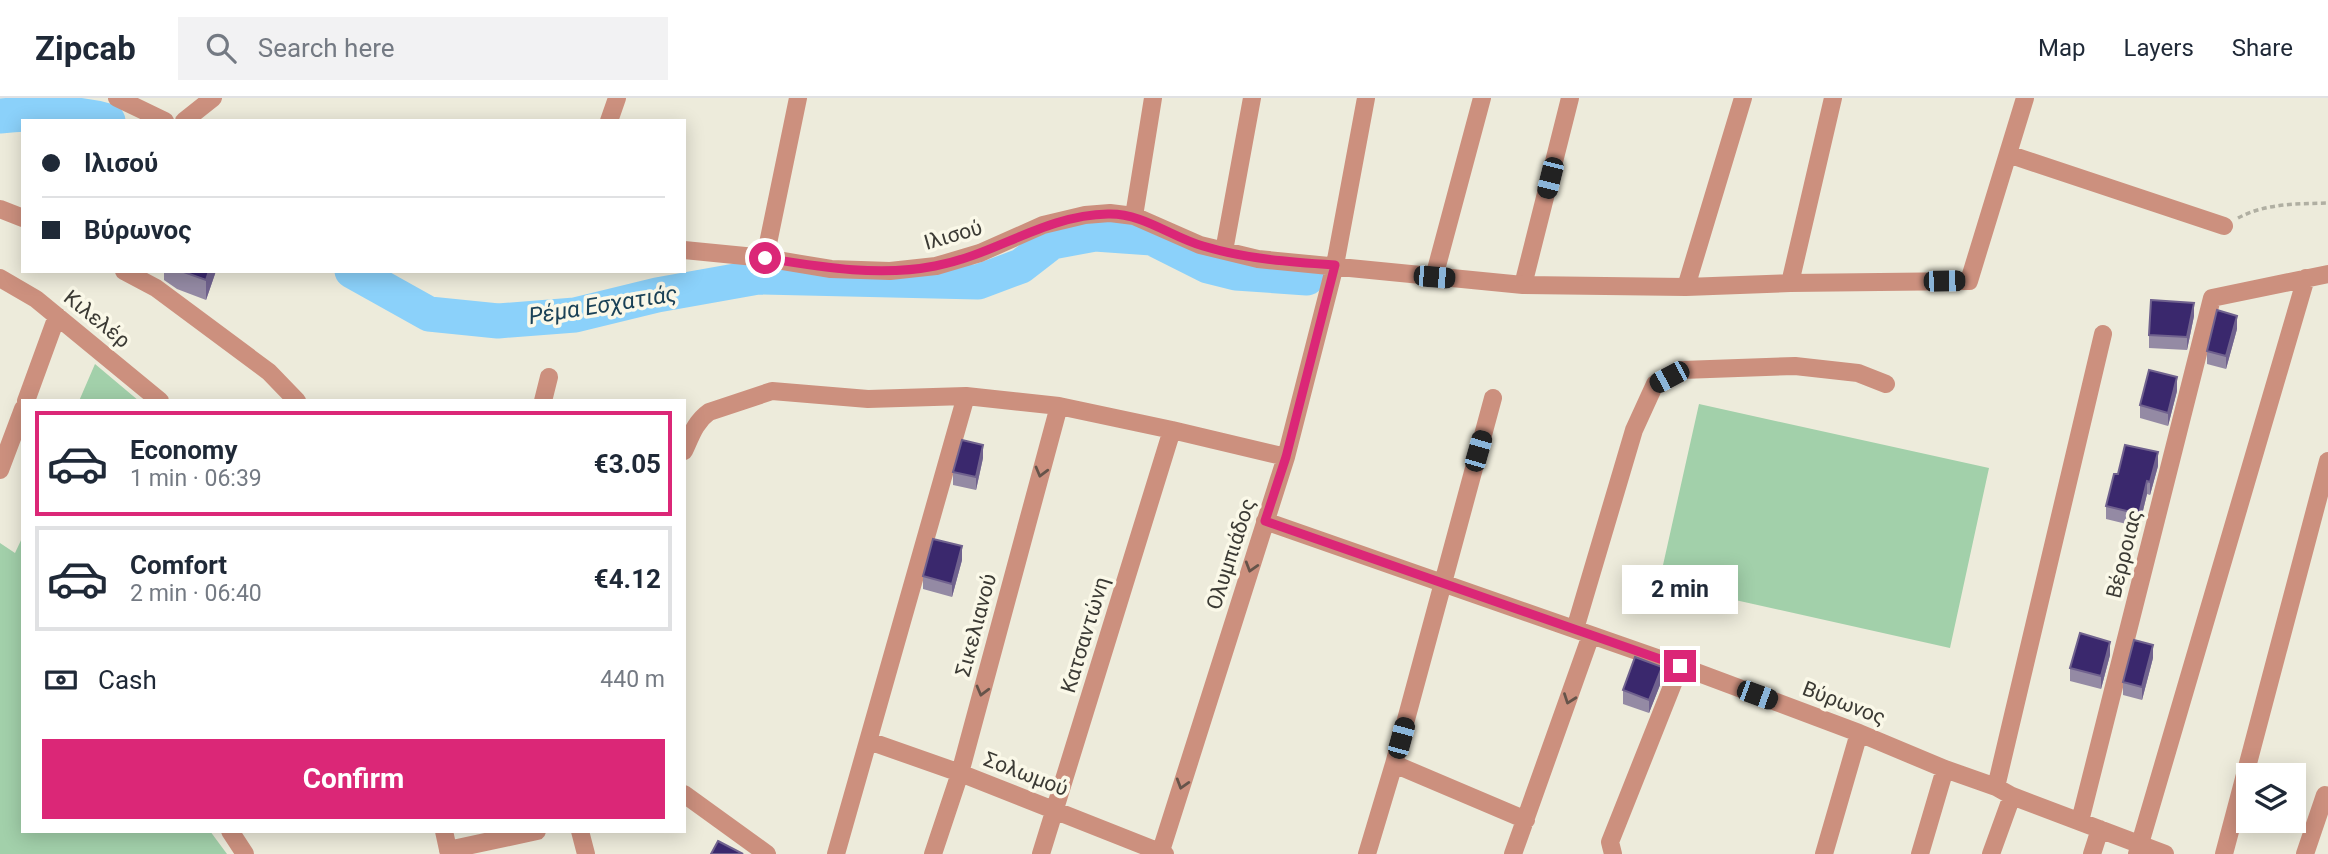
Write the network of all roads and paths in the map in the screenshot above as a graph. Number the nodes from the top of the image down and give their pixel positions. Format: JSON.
{"nodes":[{"id":1,"x":117,"y":98,"type":"edge"},
{"id":2,"x":213,"y":98,"type":"edge"},
{"id":3,"x":617,"y":98,"type":"edge"},
{"id":4,"x":798,"y":98,"type":"edge"},
{"id":5,"x":1153,"y":98,"type":"edge"},
{"id":6,"x":1252,"y":98,"type":"edge"},
{"id":7,"x":1366,"y":98,"type":"edge"},
{"id":8,"x":1482,"y":98,"type":"edge"},
{"id":9,"x":1570,"y":98,"type":"edge"},
{"id":10,"x":1743,"y":98,"type":"edge"},
{"id":11,"x":1833,"y":98,"type":"edge"},
{"id":12,"x":2025,"y":98,"type":"edge"},
{"id":13,"x":161,"y":119,"type":"edge"},
{"id":14,"x":187,"y":119,"type":"edge"},
{"id":15,"x":610,"y":119,"type":"edge"},
{"id":16,"x":2008,"y":154,"type":"junction"},
{"id":17,"x":2328,"y":203,"type":"edge"},
{"id":18,"x":0,"y":209,"type":"edge"},
{"id":19,"x":1134,"y":216,"type":"junction"},
{"id":20,"x":21,"y":217,"type":"edge"},
{"id":21,"x":2224,"y":226,"type":"joint"},
{"id":22,"x":686,"y":250,"type":"edge"},
{"id":23,"x":1224,"y":251,"type":"junction"},
{"id":24,"x":765,"y":258,"type":"junction"},
{"id":25,"x":1335,"y":265,"type":"junction"},
{"id":26,"x":128,"y":273,"type":"edge"},
{"id":27,"x":2328,"y":274,"type":"edge"},
{"id":28,"x":1434,"y":277,"type":"junction"},
{"id":29,"x":0,"y":278,"type":"edge"},
{"id":30,"x":2305,"y":278,"type":"junction"},
{"id":31,"x":1790,"y":283,"type":"junction"},
{"id":32,"x":1523,"y":285,"type":"junction"},
{"id":33,"x":1686,"y":287,"type":"junction"},
{"id":34,"x":57,"y":316,"type":"junction"},
{"id":35,"x":2103,"y":334,"type":"dead end"},
{"id":36,"x":549,"y":377,"type":"dead end"},
{"id":37,"x":1886,"y":384,"type":"dead end"},
{"id":38,"x":966,"y":396,"type":"junction"},
{"id":39,"x":1493,"y":398,"type":"dead end"},
{"id":40,"x":27,"y":399,"type":"edge"},
{"id":41,"x":158,"y":399,"type":"edge"},
{"id":42,"x":295,"y":399,"type":"edge"},
{"id":43,"x":544,"y":399,"type":"edge"},
{"id":44,"x":1059,"y":406,"type":"junction"},
{"id":45,"x":21,"y":414,"type":"edge"},
{"id":46,"x":1172,"y":430,"type":"junction"},
{"id":47,"x":686,"y":446,"type":"edge"},
{"id":48,"x":1286,"y":457,"type":"junction"},
{"id":49,"x":2328,"y":461,"type":"edge"},
{"id":50,"x":0,"y":470,"type":"edge"},
{"id":51,"x":1265,"y":521,"type":"junction"},
{"id":52,"x":1441,"y":583,"type":"junction"},
{"id":53,"x":1583,"y":632,"type":"junction"},
{"id":54,"x":1680,"y":666,"type":"junction"},
{"id":55,"x":1859,"y":733,"type":"junction"},
{"id":56,"x":869,"y":741,"type":"junction"},
{"id":57,"x":1394,"y":764,"type":"junction"},
{"id":58,"x":1945,"y":769,"type":"junction"},
{"id":59,"x":960,"y":773,"type":"junction"},
{"id":60,"x":1996,"y":787,"type":"junction"},
{"id":61,"x":686,"y":795,"type":"edge"},
{"id":62,"x":2325,"y":795,"type":"dead end"},
{"id":63,"x":2012,"y":796,"type":"junction"},
{"id":64,"x":1056,"y":810,"type":"junction"},
{"id":65,"x":1526,"y":820,"type":"junction"},
{"id":66,"x":2080,"y":821,"type":"junction"},
{"id":67,"x":2100,"y":829,"type":"junction"},
{"id":68,"x":235,"y":833,"type":"edge"},
{"id":69,"x":444,"y":833,"type":"edge"},
{"id":70,"x":529,"y":833,"type":"edge"},
{"id":71,"x":581,"y":833,"type":"edge"},
{"id":72,"x":2138,"y":849,"type":"edge"},
{"id":73,"x":449,"y":852,"type":"edge"},
{"id":74,"x":1162,"y":853,"type":"edge"},
{"id":75,"x":245,"y":854,"type":"edge"},
{"id":76,"x":586,"y":854,"type":"edge"},
{"id":77,"x":767,"y":854,"type":"edge"},
{"id":78,"x":836,"y":854,"type":"edge"},
{"id":79,"x":933,"y":854,"type":"edge"},
{"id":80,"x":1041,"y":854,"type":"edge"},
{"id":81,"x":1367,"y":854,"type":"edge"},
{"id":82,"x":1513,"y":854,"type":"edge"},
{"id":83,"x":1613,"y":854,"type":"edge"},
{"id":84,"x":1824,"y":854,"type":"edge"},
{"id":85,"x":1920,"y":854,"type":"edge"},
{"id":86,"x":1991,"y":854,"type":"edge"},
{"id":87,"x":2092,"y":854,"type":"edge"},
{"id":88,"x":2165,"y":854,"type":"edge"},
{"id":89,"x":2224,"y":854,"type":"edge"},
{"id":90,"x":2305,"y":854,"type":"edge"}],
"edges":[{"from":1,"to":13,"type":"street"},
{"from":2,"to":14,"type":"street"},
{"from":3,"to":15,"type":"street"},
{"from":4,"to":24,"type":"street"},
{"from":5,"to":19,"type":"street"},
{"from":6,"to":23,"type":"street"},
{"from":7,"to":25,"type":"street","name":"Ολυμπιάδος"},
{"from":8,"to":28,"type":"street"},
{"from":9,"to":32,"type":"street"},
{"from":10,"to":33,"type":"street"},
{"from":11,"to":31,"type":"street"},
{"from":12,"to":16,"type":"street"},
{"from":16,"to":21,"type":"street"},
{"from":16,"to":31,"type":"street","name":"Ιλισού"},
{"from":17,"to":21,"type":"path"},
{"from":18,"to":20,"type":"street"},
{"from":19,"to":23,"type":"street","name":"Ιλισού"},
{"from":19,"to":24,"type":"street","name":"Ιλισού"},
{"from":22,"to":24,"type":"street","name":"Ιλισού"},
{"from":23,"to":25,"type":"street","name":"Ιλισού"},
{"from":25,"to":28,"type":"street","name":"Ιλισού"},
{"from":25,"to":48,"type":"street","name":"Ολυμπιάδος"},
{"from":26,"to":42,"type":"street"},
{"from":27,"to":30,"type":"street"},
{"from":28,"to":32,"type":"street","name":"Ιλισού"},
{"from":29,"to":34,"type":"street","name":"Κιλελέρ"},
{"from":30,"to":66,"type":"street","name":"Βέρροιας"},
{"from":30,"to":72,"type":"street"},
{"from":31,"to":33,"type":"street","name":"Ιλισού"},
{"from":32,"to":33,"type":"street","name":"Ιλισού"},
{"from":34,"to":40,"type":"street"},
{"from":34,"to":41,"type":"street","name":"Κιλελέρ"},
{"from":35,"to":60,"type":"street"},
{"from":36,"to":43,"type":"street"},
{"from":37,"to":53,"type":"street"},
{"from":38,"to":44,"type":"street"},
{"from":38,"to":47,"type":"street"},
{"from":38,"to":56,"type":"street"},
{"from":39,"to":52,"type":"street"},
{"from":44,"to":46,"type":"street"},
{"from":44,"to":59,"type":"street","name":"Σικελιανού","one_way":true},
{"from":45,"to":50,"type":"street"},
{"from":46,"to":48,"type":"street"},
{"from":46,"to":64,"type":"street","name":"Κατσαντώνη"},
{"from":48,"to":51,"type":"street","name":"Ολυμπιάδος"},
{"from":49,"to":89,"type":"street"},
{"from":51,"to":52,"type":"street","name":"Βύρωνος"},
{"from":51,"to":74,"type":"street","name":"Ολυμπιάδος","one_way":true},
{"from":52,"to":53,"type":"street","name":"Βύρωνος"},
{"from":52,"to":57,"type":"street"},
{"from":53,"to":54,"type":"street","name":"Βύρωνος"},
{"from":53,"to":65,"type":"street","one_way":true},
{"from":54,"to":55,"type":"street","name":"Βύρωνος"},
{"from":54,"to":83,"type":"street"},
{"from":55,"to":58,"type":"street","name":"Βύρωνος"},
{"from":55,"to":84,"type":"street"},
{"from":56,"to":59,"type":"street","name":"Σολωμού"},
{"from":56,"to":78,"type":"street"},
{"from":57,"to":65,"type":"street"},
{"from":57,"to":81,"type":"street"},
{"from":58,"to":60,"type":"street","name":"Βύρωνος"},
{"from":58,"to":85,"type":"street"},
{"from":59,"to":64,"type":"street","name":"Σολωμού"},
{"from":59,"to":79,"type":"street","name":"Σικελιανού"},
{"from":60,"to":63,"type":"street","name":"Βύρωνος"},
{"from":61,"to":77,"type":"street"},
{"from":62,"to":90,"type":"street"},
{"from":63,"to":66,"type":"street","name":"Βύρωνος"},
{"from":63,"to":86,"type":"street"},
{"from":64,"to":74,"type":"street","name":"Σολωμού"},
{"from":64,"to":80,"type":"street","name":"Κατσαντώνη"},
{"from":65,"to":82,"type":"street"},
{"from":66,"to":67,"type":"street","name":"Βύρωνος"},
{"from":67,"to":72,"type":"street","name":"Βύρωνος"},
{"from":67,"to":87,"type":"street"},
{"from":68,"to":75,"type":"street"},
{"from":69,"to":73,"type":"street"},
{"from":70,"to":73,"type":"street"},
{"from":71,"to":76,"type":"street"},
{"from":72,"to":88,"type":"street","name":"Βύρωνος"}]}
